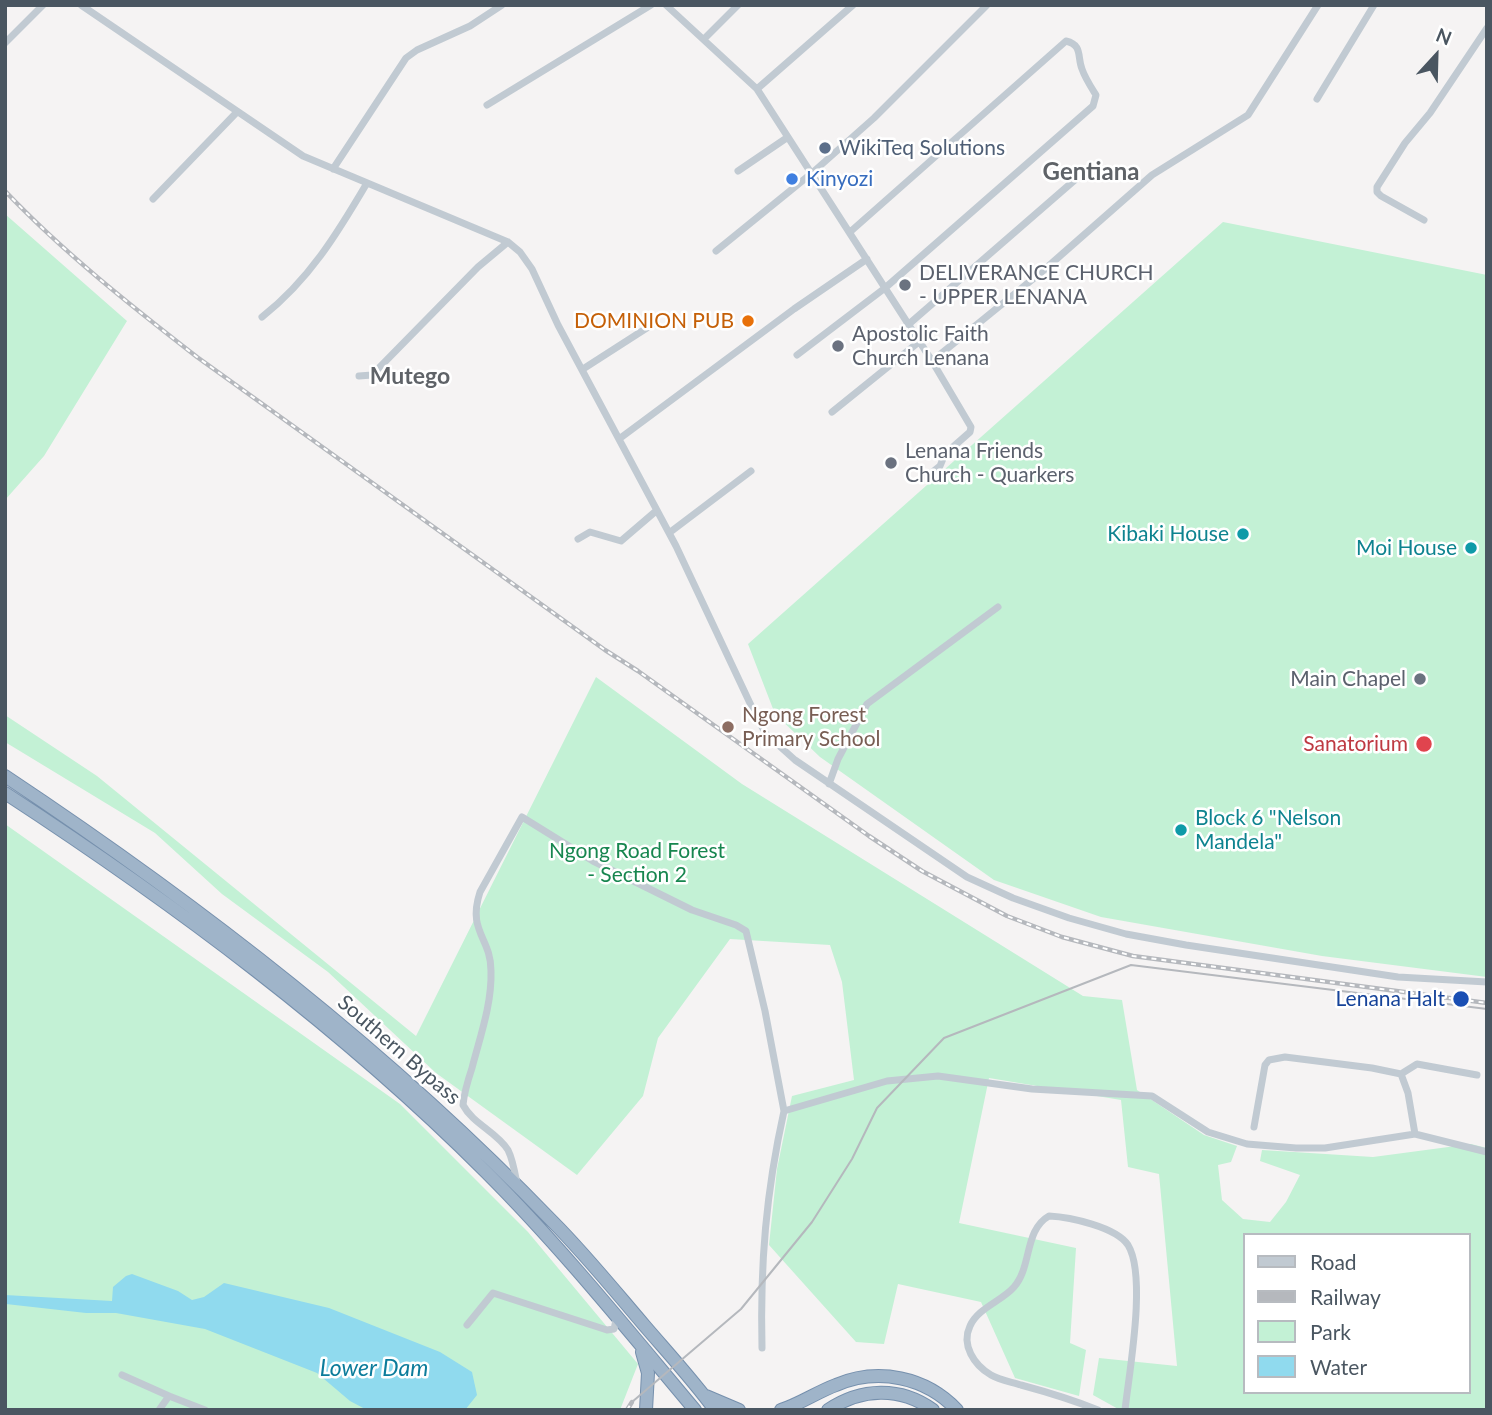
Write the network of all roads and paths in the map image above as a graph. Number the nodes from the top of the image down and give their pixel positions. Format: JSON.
{"nodes":[{"id":1,"x":43,"y":5,"type":"edge"},
{"id":2,"x":81,"y":5,"type":"edge"},
{"id":3,"x":502,"y":5,"type":"edge"},
{"id":4,"x":651,"y":5,"type":"edge"},
{"id":5,"x":666,"y":5,"type":"edge"},
{"id":6,"x":737,"y":5,"type":"edge"},
{"id":7,"x":853,"y":5,"type":"edge"},
{"id":8,"x":987,"y":5,"type":"edge"},
{"id":9,"x":1318,"y":5,"type":"edge"},
{"id":10,"x":1374,"y":5,"type":"edge"},
{"id":11,"x":1487,"y":28,"type":"edge"},
{"id":12,"x":704,"y":39,"type":"junction"},
{"id":13,"x":5,"y":43,"type":"edge"},
{"id":14,"x":757,"y":89,"type":"junction"},
{"id":15,"x":1317,"y":99,"type":"dead end"},
{"id":16,"x":487,"y":105,"type":"dead end"},
{"id":17,"x":237,"y":112,"type":"junction"},
{"id":18,"x":788,"y":137,"type":"junction"},
{"id":19,"x":333,"y":169,"type":"junction"},
{"id":20,"x":738,"y":171,"type":"dead end"},
{"id":21,"x":1084,"y":172,"type":"dead end"},
{"id":22,"x":812,"y":173,"type":"junction"},
{"id":23,"x":367,"y":183,"type":"junction"},
{"id":24,"x":153,"y":199,"type":"dead end"},
{"id":25,"x":1424,"y":220,"type":"dead end"},
{"id":26,"x":850,"y":232,"type":"junction"},
{"id":27,"x":508,"y":242,"type":"junction"},
{"id":28,"x":716,"y":251,"type":"dead end"},
{"id":29,"x":867,"y":259,"type":"junction"},
{"id":30,"x":885,"y":288,"type":"junction"},
{"id":31,"x":262,"y":317,"type":"dead end"},
{"id":32,"x":653,"y":324,"type":"dead end"},
{"id":33,"x":909,"y":324,"type":"junction"},
{"id":34,"x":920,"y":341,"type":"junction"},
{"id":35,"x":797,"y":355,"type":"dead end"},
{"id":36,"x":932,"y":361,"type":"junction"},
{"id":37,"x":583,"y":369,"type":"junction"},
{"id":38,"x":359,"y":376,"type":"dead end"},
{"id":39,"x":832,"y":412,"type":"dead end"},
{"id":40,"x":619,"y":439,"type":"junction"},
{"id":41,"x":751,"y":471,"type":"dead end"},
{"id":42,"x":924,"y":479,"type":"dead end"},
{"id":43,"x":656,"y":511,"type":"junction"},
{"id":44,"x":669,"y":533,"type":"junction"},
{"id":45,"x":578,"y":539,"type":"dead end"},
{"id":46,"x":998,"y":607,"type":"dead end"},
{"id":47,"x":5,"y":776,"type":"edge"},
{"id":48,"x":829,"y":784,"type":"junction"},
{"id":49,"x":5,"y":793,"type":"edge"},
{"id":50,"x":1487,"y":982,"type":"edge"},
{"id":51,"x":1401,"y":1074,"type":"junction"},
{"id":52,"x":1477,"y":1074,"type":"dead end"},
{"id":53,"x":784,"y":1111,"type":"junction"},
{"id":54,"x":1254,"y":1127,"type":"dead end"},
{"id":55,"x":1415,"y":1135,"type":"junction"},
{"id":56,"x":1487,"y":1152,"type":"edge"},
{"id":57,"x":518,"y":1185,"type":"junction"},
{"id":58,"x":617,"y":1316,"type":"junction"},
{"id":59,"x":467,"y":1325,"type":"dead end"},
{"id":60,"x":633,"y":1336,"type":"junction"},
{"id":61,"x":762,"y":1348,"type":"dead end"},
{"id":62,"x":122,"y":1374,"type":"dead end"},
{"id":63,"x":703,"y":1394,"type":"junction"},
{"id":64,"x":169,"y":1396,"type":"junction"},
{"id":65,"x":159,"y":1410,"type":"edge"},
{"id":66,"x":205,"y":1410,"type":"edge"},
{"id":67,"x":646,"y":1410,"type":"edge"},
{"id":68,"x":695,"y":1410,"type":"edge"},
{"id":69,"x":715,"y":1410,"type":"edge"},
{"id":70,"x":739,"y":1410,"type":"edge"},
{"id":71,"x":781,"y":1410,"type":"edge"},
{"id":72,"x":828,"y":1410,"type":"edge"},
{"id":73,"x":933,"y":1410,"type":"edge"},
{"id":74,"x":957,"y":1410,"type":"edge"},
{"id":75,"x":1098,"y":1410,"type":"edge"},
{"id":76,"x":1125,"y":1410,"type":"edge"}],
"edges":[{"from":1,"to":13,"type":"street"},
{"from":2,"to":17,"type":"street"},
{"from":3,"to":19,"type":"street"},
{"from":4,"to":16,"type":"street"},
{"from":5,"to":12,"type":"street"},
{"from":6,"to":12,"type":"street"},
{"from":7,"to":14,"type":"street"},
{"from":8,"to":22,"type":"street"},
{"from":9,"to":36,"type":"street"},
{"from":10,"to":15,"type":"street"},
{"from":11,"to":25,"type":"street"},
{"from":12,"to":14,"type":"street"},
{"from":14,"to":18,"type":"street"},
{"from":17,"to":19,"type":"street"},
{"from":17,"to":24,"type":"street"},
{"from":18,"to":20,"type":"street"},
{"from":18,"to":22,"type":"street"},
{"from":19,"to":23,"type":"street"},
{"from":21,"to":33,"type":"street"},
{"from":22,"to":26,"type":"street"},
{"from":22,"to":28,"type":"street"},
{"from":23,"to":27,"type":"street"},
{"from":23,"to":31,"type":"street"},
{"from":26,"to":29,"type":"street"},
{"from":26,"to":30,"type":"street"},
{"from":27,"to":37,"type":"street"},
{"from":27,"to":38,"type":"street"},
{"from":29,"to":30,"type":"street"},
{"from":29,"to":40,"type":"street"},
{"from":30,"to":33,"type":"street"},
{"from":30,"to":35,"type":"street"},
{"from":32,"to":37,"type":"street"},
{"from":33,"to":34,"type":"street"},
{"from":34,"to":36,"type":"street"},
{"from":34,"to":39,"type":"street"},
{"from":36,"to":42,"type":"street"},
{"from":37,"to":40,"type":"street"},
{"from":40,"to":43,"type":"street"},
{"from":41,"to":44,"type":"street"},
{"from":43,"to":44,"type":"street"},
{"from":43,"to":45,"type":"street"},
{"from":44,"to":48,"type":"street"},
{"from":46,"to":48,"type":"street"},
{"from":47,"to":57,"type":"highway","name":"Southern Bypass"},
{"from":48,"to":50,"type":"street"},
{"from":49,"to":58,"type":"highway","name":"Southern Bypass"},
{"from":51,"to":52,"type":"street"},
{"from":51,"to":54,"type":"street"},
{"from":51,"to":55,"type":"street"},
{"from":53,"to":55,"type":"street"},
{"from":53,"to":57,"type":"street"},
{"from":53,"to":61,"type":"street"},
{"from":55,"to":56,"type":"street"},
{"from":57,"to":63,"type":"highway","name":"Southern Bypass"},
{"from":58,"to":59,"type":"street"},
{"from":58,"to":60,"type":"highway","name":"Southern Bypass"},
{"from":60,"to":67,"type":"highway"},
{"from":60,"to":68,"type":"highway","name":"Southern Bypass"},
{"from":62,"to":64,"type":"street"},
{"from":63,"to":69,"type":"highway","name":"Southern Bypass"},
{"from":63,"to":70,"type":"highway"},
{"from":64,"to":65,"type":"street"},
{"from":64,"to":66,"type":"street"},
{"from":71,"to":74,"type":"highway"},
{"from":72,"to":73,"type":"highway"},
{"from":75,"to":76,"type":"street"}]}
